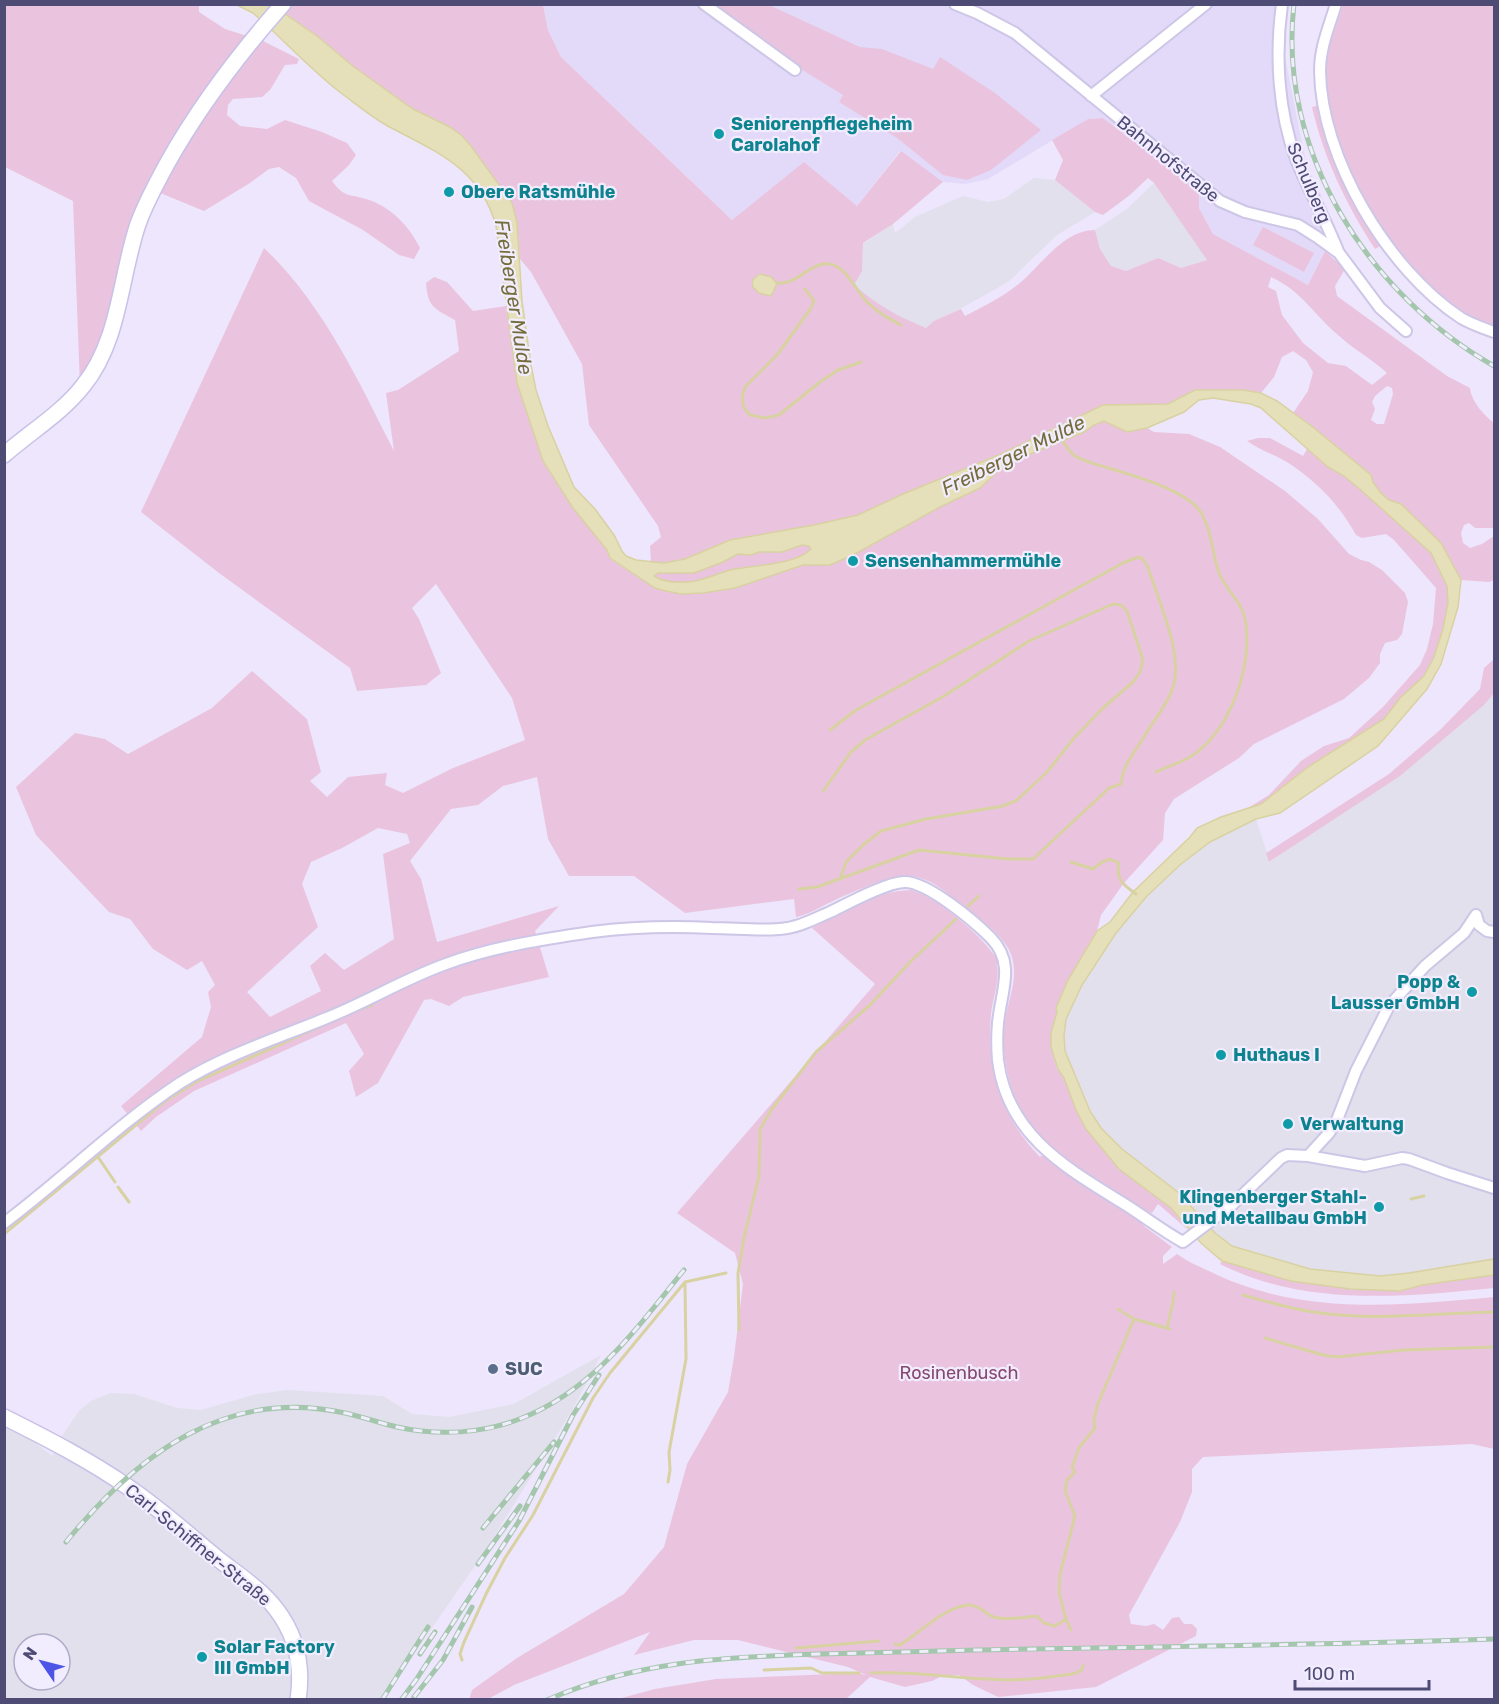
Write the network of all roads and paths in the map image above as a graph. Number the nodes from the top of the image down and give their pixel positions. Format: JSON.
{"nodes":[{"id":1,"x":283,"y":4,"type":"edge"},
{"id":2,"x":704,"y":4,"type":"edge"},
{"id":3,"x":955,"y":4,"type":"edge"},
{"id":4,"x":1206,"y":4,"type":"edge"},
{"id":5,"x":1282,"y":4,"type":"edge"},
{"id":6,"x":1336,"y":4,"type":"edge"},
{"id":7,"x":795,"y":70,"type":"dead end"},
{"id":8,"x":1091,"y":96,"type":"junction"},
{"id":9,"x":1339,"y":253,"type":"junction"},
{"id":10,"x":1406,"y":331,"type":"dead end"},
{"id":11,"x":1494,"y":332,"type":"edge"},
{"id":12,"x":4,"y":455,"type":"edge"},
{"id":13,"x":1494,"y":932,"type":"edge"},
{"id":14,"x":1308,"y":1156,"type":"junction"},
{"id":15,"x":1494,"y":1188,"type":"edge"},
{"id":16,"x":4,"y":1222,"type":"edge"},
{"id":17,"x":4,"y":1417,"type":"edge"},
{"id":18,"x":298,"y":1700,"type":"edge"}],
"edges":[{"from":1,"to":12,"type":"main road"},
{"from":2,"to":7,"type":"street"},
{"from":3,"to":8,"type":"street","name":"Bahnhofstraße"},
{"from":4,"to":8,"type":"street"},
{"from":5,"to":9,"type":"street","name":"Schulberg"},
{"from":6,"to":11,"type":"street"},
{"from":8,"to":9,"type":"street","name":"Bahnhofstraße"},
{"from":9,"to":10,"type":"street","name":"Bahnhofstraße"},
{"from":13,"to":14,"type":"street"},
{"from":14,"to":15,"type":"street"},
{"from":14,"to":16,"type":"street"},
{"from":17,"to":18,"type":"main road","name":"Carl-Schiffner-Straße"}]}
